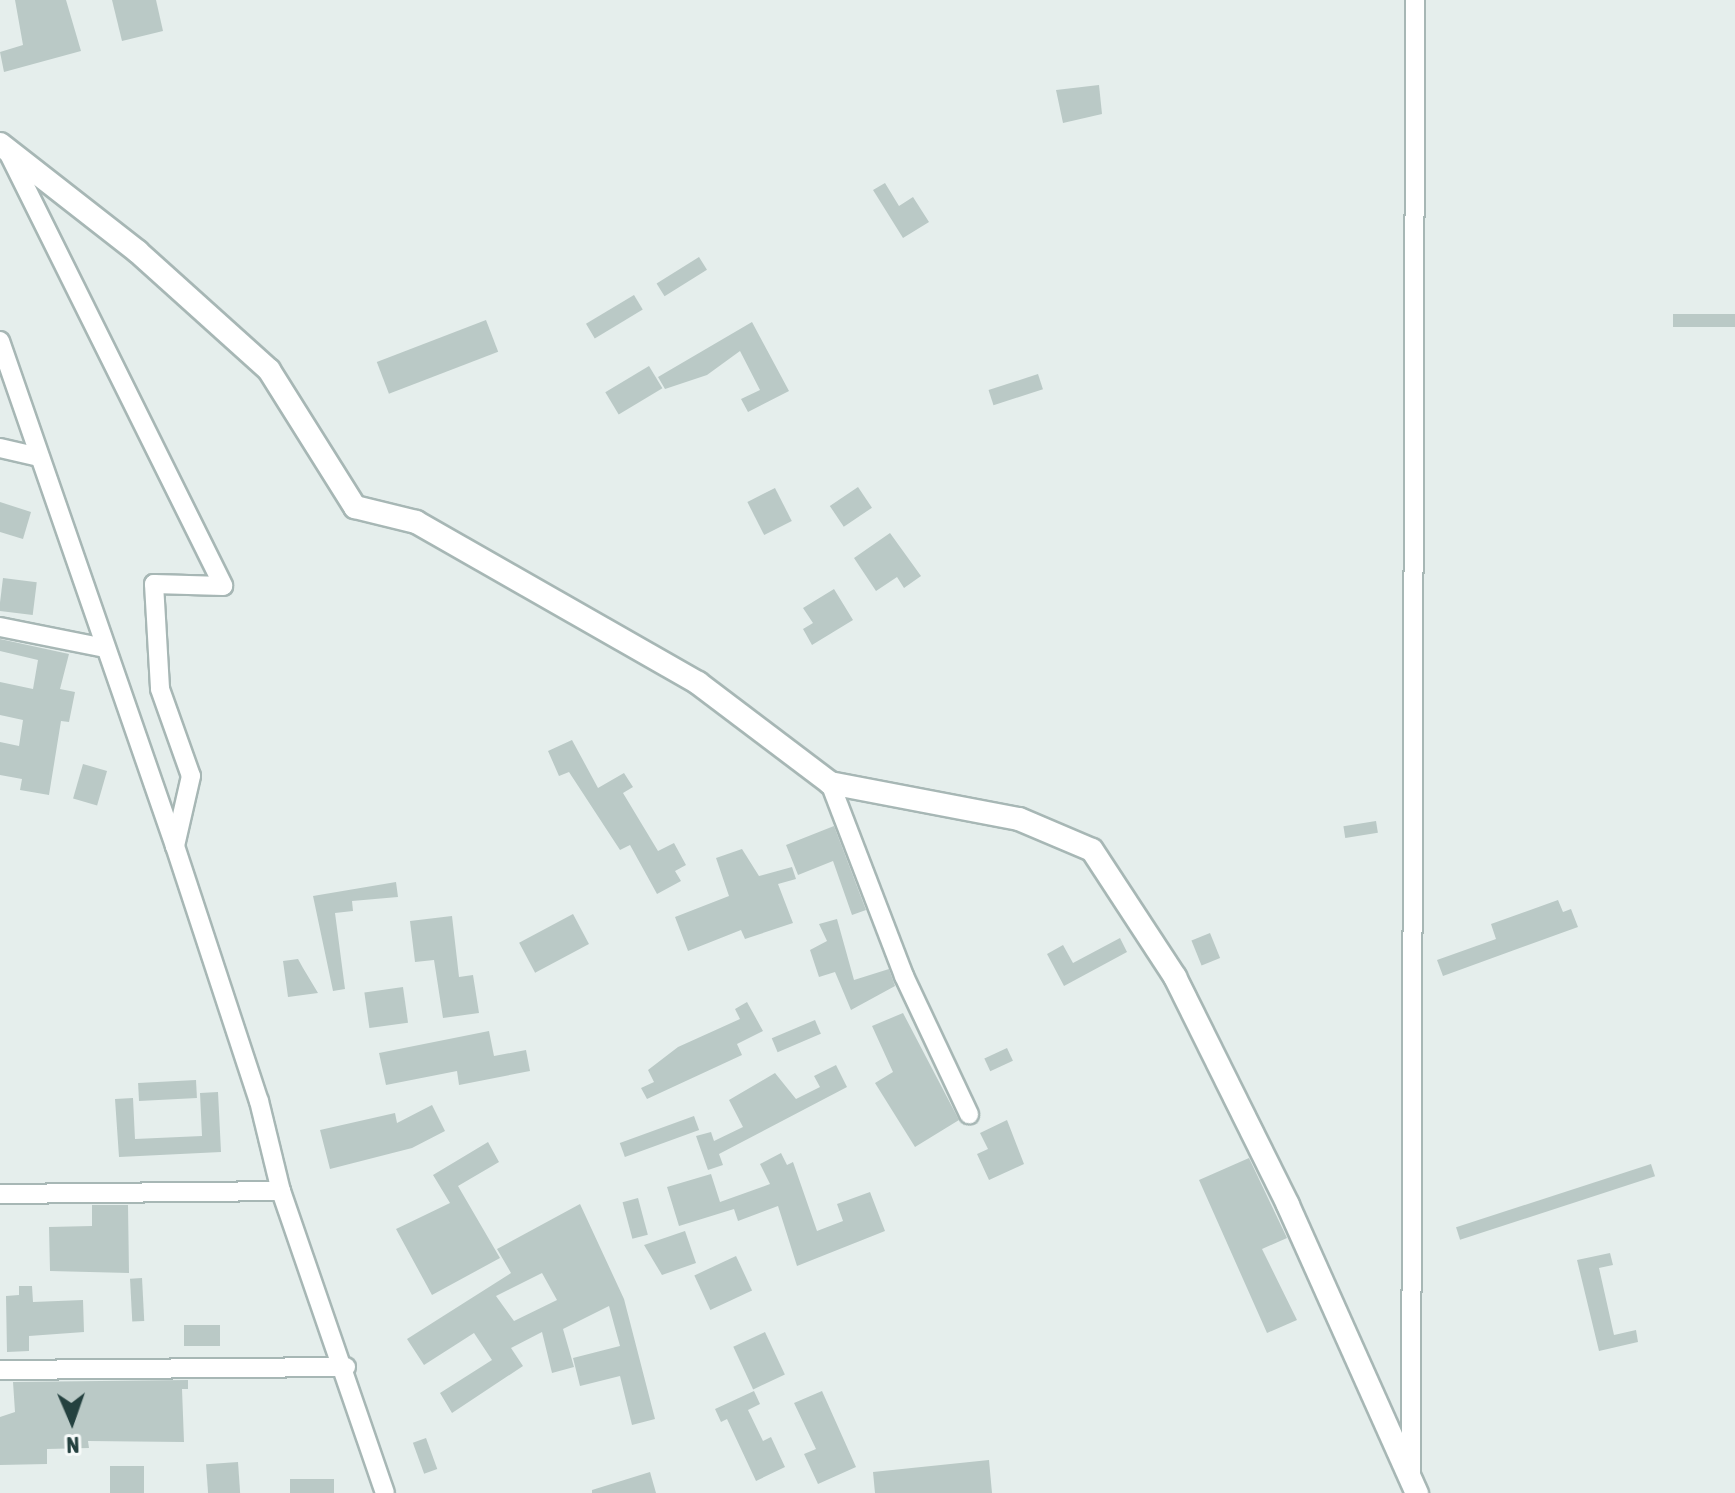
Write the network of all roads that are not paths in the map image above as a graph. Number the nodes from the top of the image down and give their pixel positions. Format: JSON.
{"nodes":[{"id":1,"x":1415,"y":0,"type":"edge"},
{"id":2,"x":4,"y":149,"type":"edge"},
{"id":3,"x":0,"y":341,"type":"edge"},
{"id":4,"x":0,"y":448,"type":"edge"},
{"id":5,"x":38,"y":457,"type":"junction"},
{"id":6,"x":0,"y":627,"type":"edge"},
{"id":7,"x":105,"y":648,"type":"junction"},
{"id":8,"x":830,"y":783,"type":"junction"},
{"id":9,"x":175,"y":846,"type":"junction"},
{"id":10,"x":969,"y":1114,"type":"dead end"},
{"id":11,"x":281,"y":1191,"type":"junction"},
{"id":12,"x":0,"y":1194,"type":"edge"},
{"id":13,"x":346,"y":1367,"type":"junction"},
{"id":14,"x":0,"y":1370,"type":"edge"},
{"id":15,"x":1414,"y":1486,"type":"edge"},
{"id":16,"x":385,"y":1493,"type":"edge"}],
"edges":[{"from":1,"to":15,"type":"street"},
{"from":2,"to":8,"type":"street"},
{"from":2,"to":9,"type":"street"},
{"from":3,"to":5,"type":"street"},
{"from":4,"to":5,"type":"street"},
{"from":5,"to":7,"type":"street"},
{"from":6,"to":7,"type":"street"},
{"from":7,"to":9,"type":"street"},
{"from":8,"to":10,"type":"street"},
{"from":8,"to":15,"type":"street"},
{"from":9,"to":11,"type":"street"},
{"from":11,"to":12,"type":"street"},
{"from":11,"to":13,"type":"street"},
{"from":13,"to":14,"type":"street"},
{"from":13,"to":16,"type":"street"}]}
